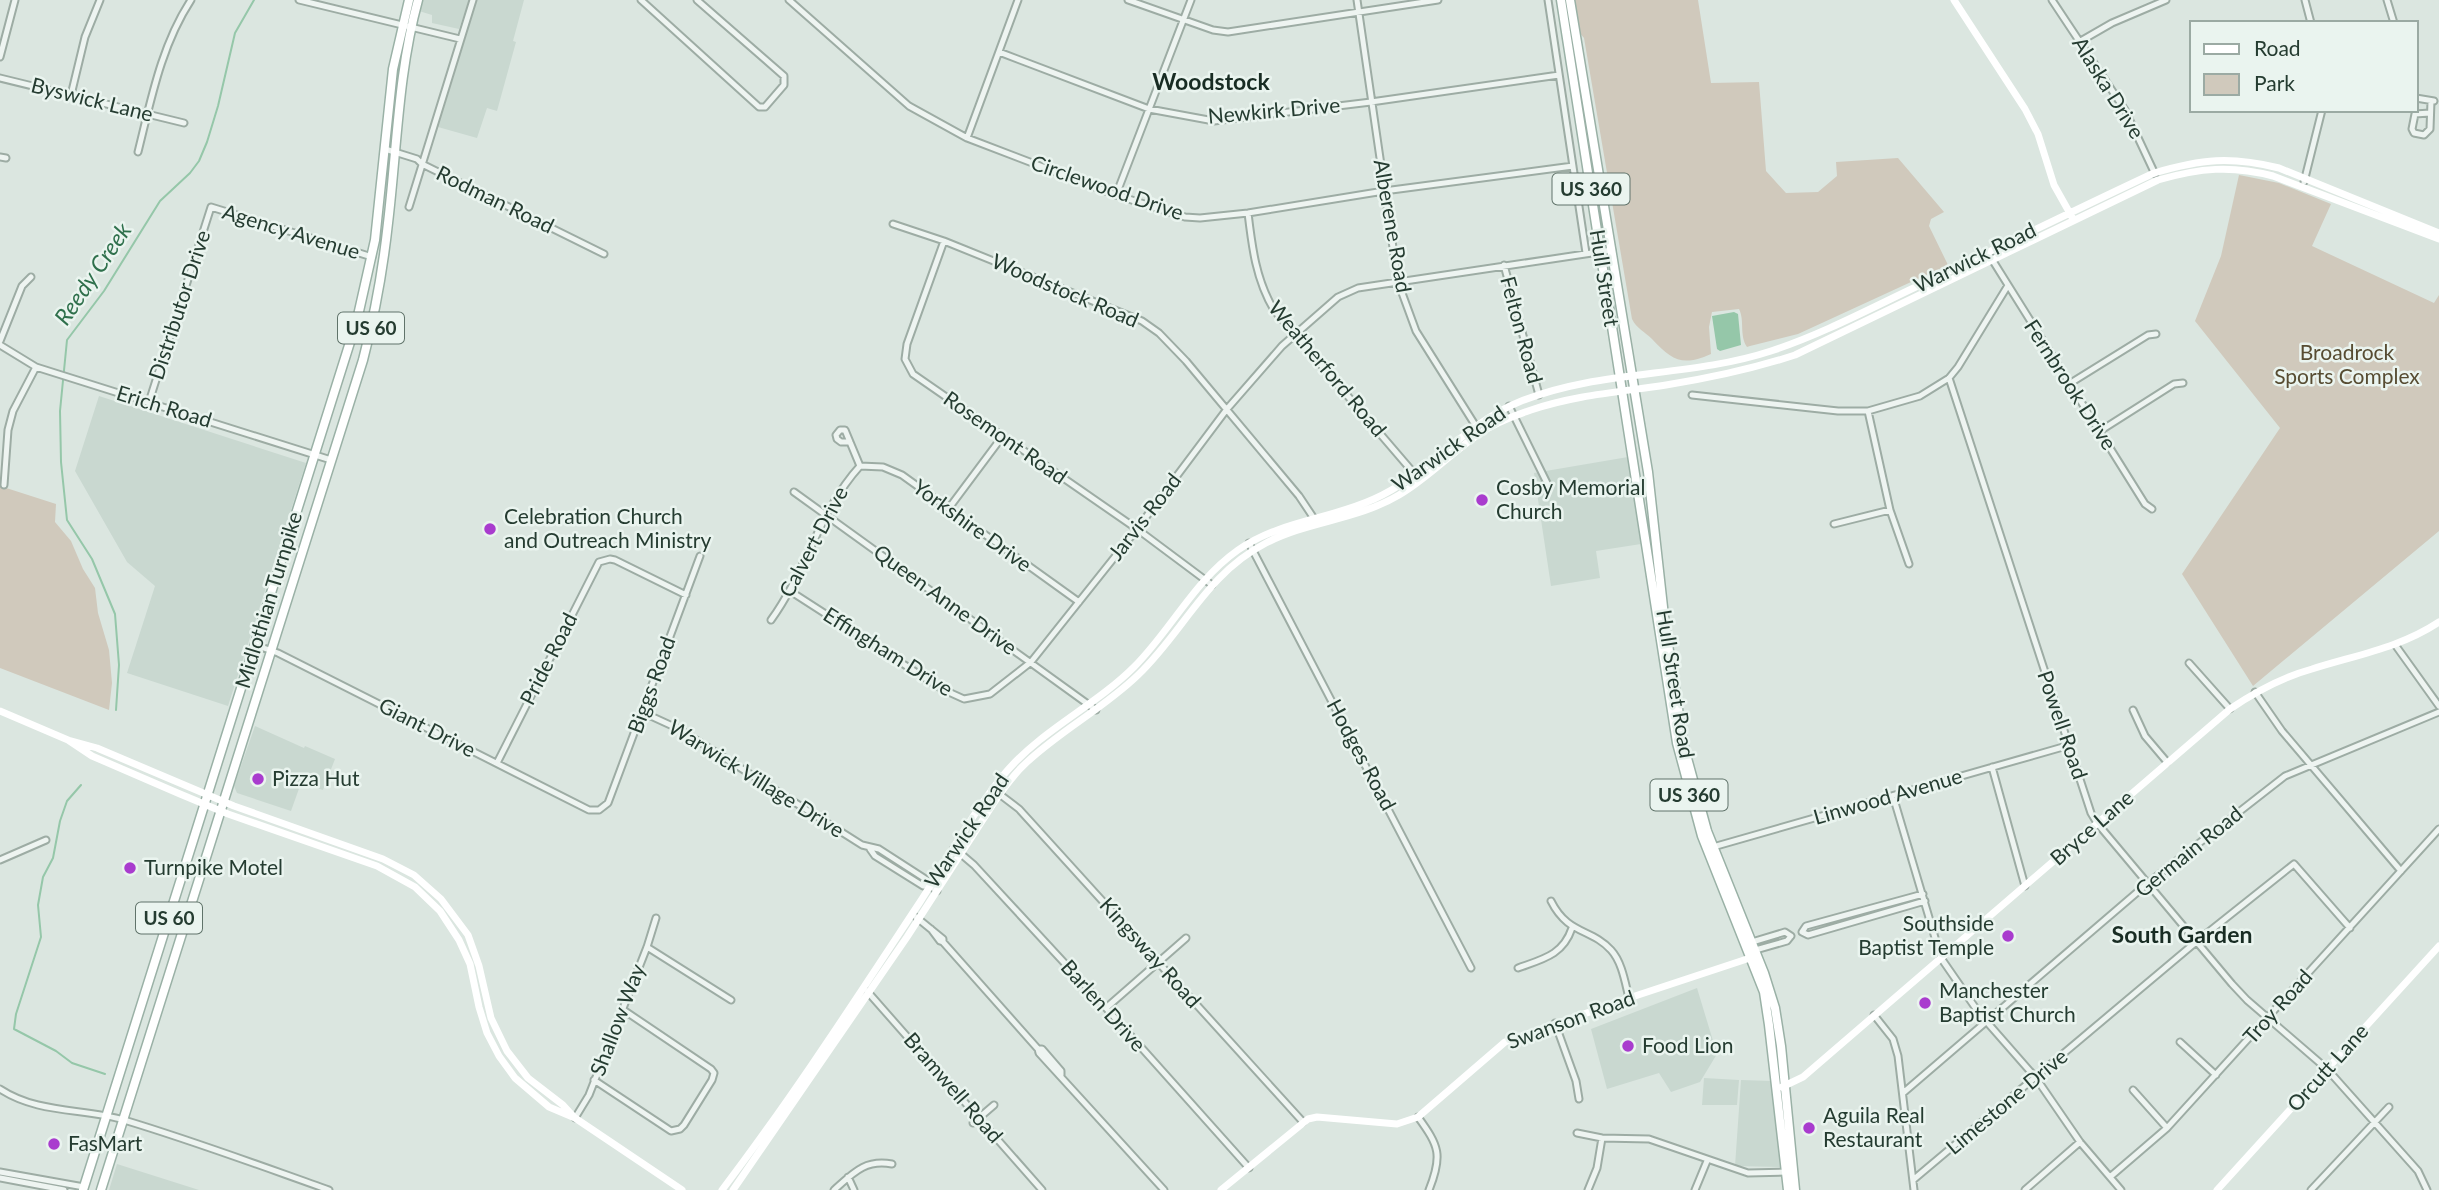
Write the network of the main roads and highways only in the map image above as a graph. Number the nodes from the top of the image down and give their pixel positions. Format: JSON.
{"nodes":[{"id":1,"x":409,"y":0,"type":"edge"},
{"id":2,"x":418,"y":0,"type":"edge"},
{"id":3,"x":1561,"y":0,"type":"edge"},
{"id":4,"x":1570,"y":0,"type":"edge"},
{"id":5,"x":1954,"y":0,"type":"edge"},
{"id":6,"x":407,"y":25,"type":"junction"},
{"id":7,"x":2304,"y":183,"type":"junction"},
{"id":8,"x":2072,"y":216,"type":"junction"},
{"id":9,"x":2439,"y":233,"type":"edge"},
{"id":10,"x":2439,"y":239,"type":"edge"},
{"id":11,"x":1612,"y":250,"type":"joint"},
{"id":12,"x":1989,"y":256,"type":"junction"},
{"id":13,"x":1633,"y":377,"type":"junction"},
{"id":14,"x":1619,"y":379,"type":"junction"},
{"id":15,"x":1635,"y":389,"type":"junction"},
{"id":16,"x":1621,"y":390,"type":"junction"},
{"id":17,"x":1478,"y":429,"type":"junction"},
{"id":18,"x":1251,"y":547,"type":"junction"},
{"id":19,"x":1208,"y":582,"type":"junction"},
{"id":20,"x":2439,"y":622,"type":"edge"},
{"id":21,"x":0,"y":712,"type":"edge"},
{"id":22,"x":996,"y":792,"type":"junction"},
{"id":23,"x":206,"y":800,"type":"junction"},
{"id":24,"x":221,"y":806,"type":"junction"},
{"id":25,"x":1710,"y":847,"type":"junction"},
{"id":26,"x":915,"y":916,"type":"junction"},
{"id":27,"x":2439,"y":946,"type":"edge"},
{"id":28,"x":1752,"y":950,"type":"junction"},
{"id":29,"x":1781,"y":1087,"type":"junction"},
{"id":30,"x":1790,"y":1172,"type":"junction"},
{"id":31,"x":84,"y":1189,"type":"edge"},
{"id":32,"x":101,"y":1190,"type":"edge"},
{"id":33,"x":682,"y":1190,"type":"edge"},
{"id":34,"x":722,"y":1190,"type":"edge"},
{"id":35,"x":733,"y":1190,"type":"edge"},
{"id":36,"x":1222,"y":1190,"type":"edge"},
{"id":37,"x":1788,"y":1190,"type":"edge"},
{"id":38,"x":1795,"y":1190,"type":"edge"},
{"id":39,"x":2217,"y":1190,"type":"edge"}],
"edges":[{"from":1,"to":6,"type":"main road","name":"Midlothian Turnpike","number":"US 60"},
{"from":2,"to":6,"type":"main road","name":"Midlothian Turnpike","number":"US 60"},
{"from":3,"to":14,"type":"main road","name":"Hull Street","number":"US 360"},
{"from":4,"to":11,"type":"main road","name":"Hull Street","number":"US 360"},
{"from":5,"to":8,"type":"main road"},
{"from":6,"to":23,"type":"main road","name":"Midlothian Turnpike","number":"US 60"},
{"from":6,"to":24,"type":"main road","name":"Midlothian Turnpike","number":"US 60"},
{"from":7,"to":8,"type":"main road","name":"Warwick Road"},
{"from":7,"to":9,"type":"main road","name":"Warwick Road"},
{"from":7,"to":10,"type":"main road","name":"Warwick Road"},
{"from":8,"to":12,"type":"main road","name":"Warwick Road"},
{"from":11,"to":13,"type":"main road","name":"Hull Street Road","number":"US 360"},
{"from":12,"to":13,"type":"main road","name":"Warwick Road"},
{"from":12,"to":15,"type":"main road","name":"Warwick Road"},
{"from":13,"to":14,"type":"main road","name":"Warwick Road"},
{"from":13,"to":15,"type":"main road","name":"Hull Street Road","number":"US 360"},
{"from":14,"to":16,"type":"main road","name":"Hull Street","number":"US 360"},
{"from":14,"to":17,"type":"main road","name":"Warwick Road"},
{"from":15,"to":16,"type":"main road","name":"Warwick Road"},
{"from":15,"to":25,"type":"main road","name":"Hull Street Road","number":"US 360"},
{"from":16,"to":17,"type":"main road","name":"Warwick Road"},
{"from":16,"to":25,"type":"main road","name":"Hull Street Road","number":"US 360"},
{"from":17,"to":18,"type":"main road","name":"Warwick Road"},
{"from":17,"to":18,"type":"main road","name":"Warwick Road"},
{"from":18,"to":19,"type":"main road","name":"Warwick Road"},
{"from":19,"to":22,"type":"main road","name":"Warwick Road"},
{"from":19,"to":22,"type":"main road","name":"Warwick Road"},
{"from":20,"to":29,"type":"main road","name":"Bryce Lane"},
{"from":21,"to":23,"type":"main road"},
{"from":22,"to":26,"type":"main road","name":"Warwick Road"},
{"from":23,"to":24,"type":"main road"},
{"from":23,"to":31,"type":"main road","name":"Midlothian Turnpike","number":"US 60"},
{"from":24,"to":32,"type":"main road","name":"Midlothian Turnpike","number":"US 60"},
{"from":24,"to":33,"type":"main road"},
{"from":25,"to":28,"type":"main road","name":"Hull Street Road","number":"US 360"},
{"from":26,"to":34,"type":"main road","name":"Warwick Road"},
{"from":26,"to":35,"type":"main road","name":"Warwick Road"},
{"from":27,"to":39,"type":"main road","name":"Orcutt Lane"},
{"from":28,"to":29,"type":"main road","name":"Hull Street Road","number":"US 360"},
{"from":28,"to":36,"type":"main road","name":"Swanson Road"},
{"from":29,"to":30,"type":"main road","name":"Hull Street Road","number":"US 360"},
{"from":30,"to":37,"type":"main road","name":"Hull Street Road","number":"US 360"},
{"from":30,"to":38,"type":"main road","name":"Hull Street Road","number":"US 360"}]}
